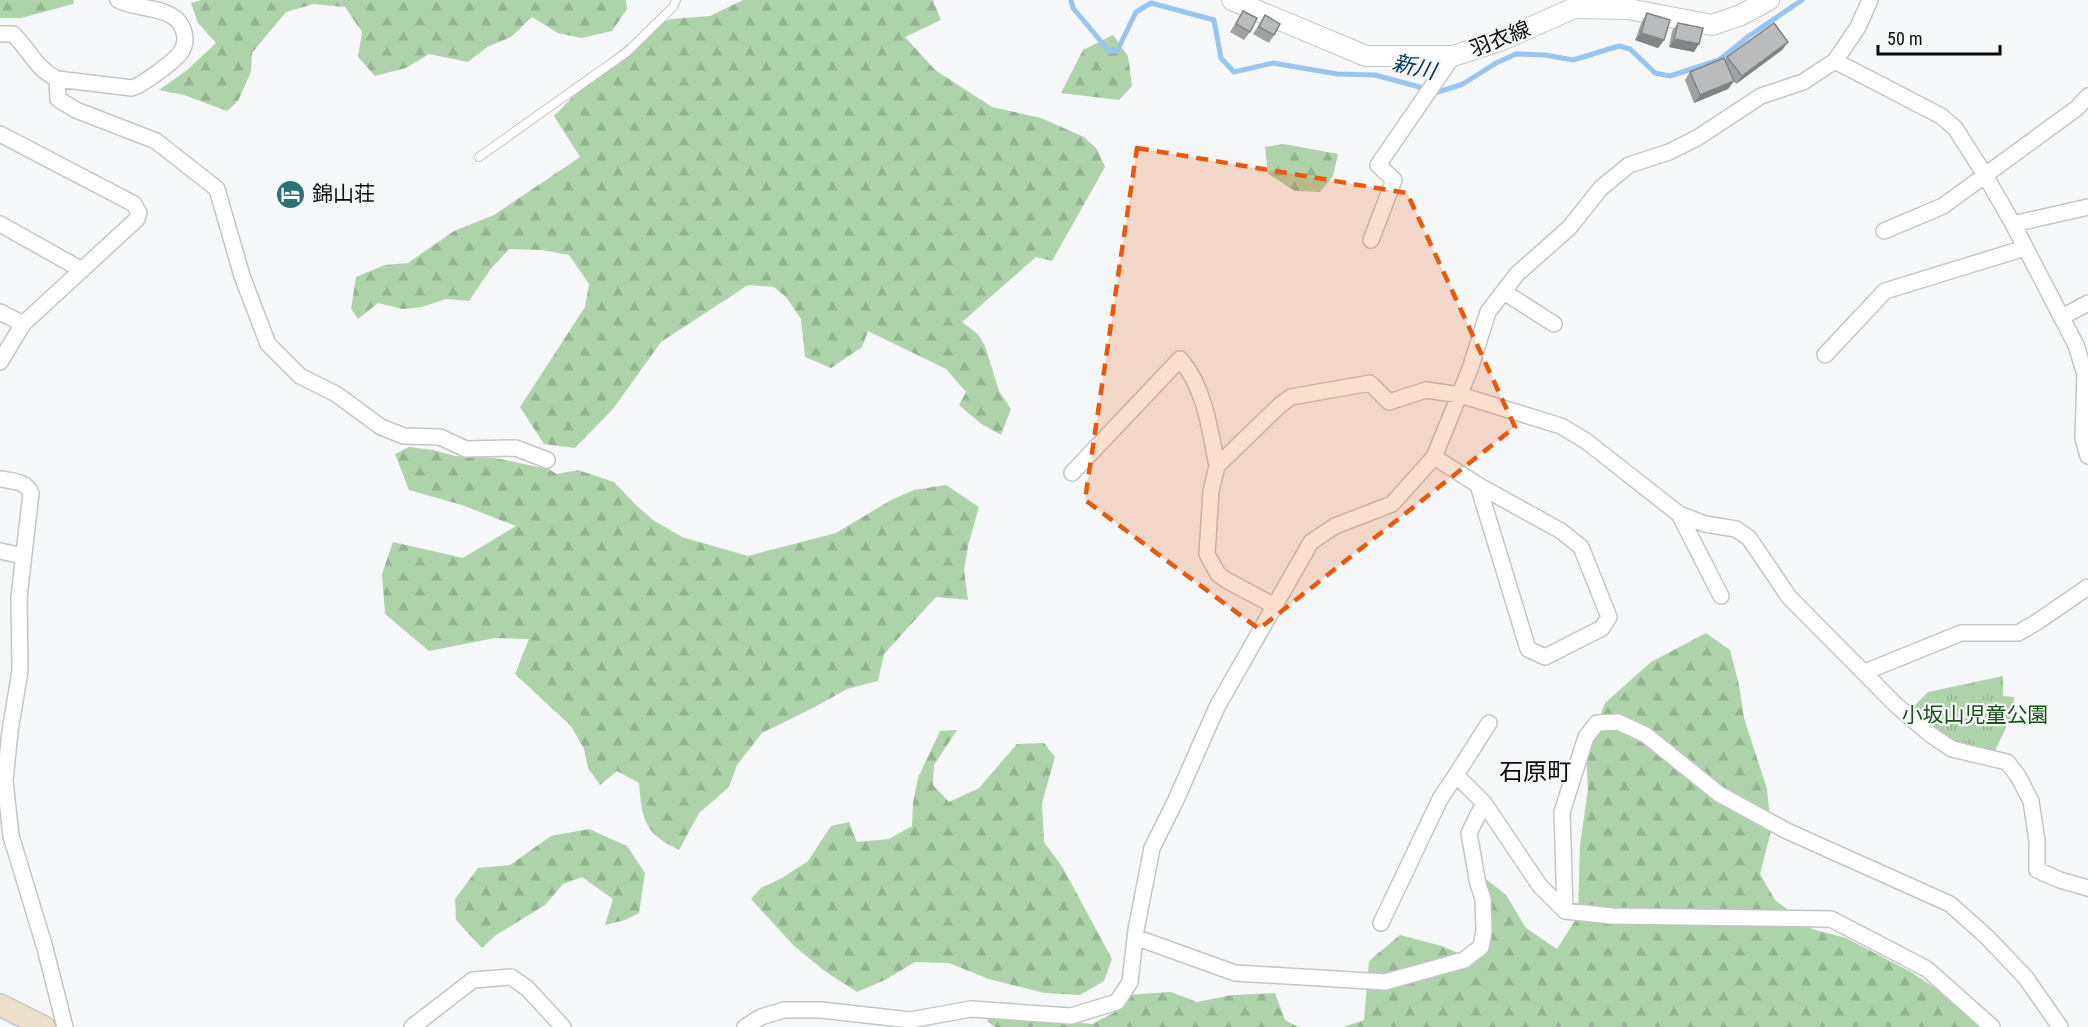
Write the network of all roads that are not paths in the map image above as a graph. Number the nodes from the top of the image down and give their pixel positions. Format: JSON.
{"nodes":[{"id":1,"x":118,"y":0,"type":"edge"},
{"id":2,"x":676,"y":0,"type":"edge"},
{"id":3,"x":1232,"y":0,"type":"edge"},
{"id":4,"x":1769,"y":0,"type":"edge"},
{"id":5,"x":1870,"y":0,"type":"edge"},
{"id":6,"x":0,"y":34,"type":"edge"},
{"id":7,"x":1453,"y":56,"type":"junction"},
{"id":8,"x":1835,"y":62,"type":"junction"},
{"id":9,"x":57,"y":79,"type":"junction"},
{"id":10,"x":2088,"y":96,"type":"edge"},
{"id":11,"x":0,"y":134,"type":"edge"},
{"id":12,"x":479,"y":157,"type":"dead end"},
{"id":13,"x":1984,"y":175,"type":"junction"},
{"id":14,"x":2088,"y":207,"type":"edge"},
{"id":15,"x":0,"y":224,"type":"edge"},
{"id":16,"x":2013,"y":224,"type":"junction"},
{"id":17,"x":1884,"y":231,"type":"dead end"},
{"id":18,"x":1371,"y":240,"type":"dead end"},
{"id":19,"x":2025,"y":248,"type":"junction"},
{"id":20,"x":82,"y":270,"type":"junction"},
{"id":21,"x":1503,"y":292,"type":"junction"},
{"id":22,"x":2088,"y":303,"type":"edge"},
{"id":23,"x":0,"y":312,"type":"edge"},
{"id":24,"x":2062,"y":317,"type":"junction"},
{"id":25,"x":22,"y":324,"type":"junction"},
{"id":26,"x":1554,"y":324,"type":"dead end"},
{"id":27,"x":1825,"y":355,"type":"dead end"},
{"id":28,"x":0,"y":362,"type":"edge"},
{"id":29,"x":1460,"y":395,"type":"junction"},
{"id":30,"x":2088,"y":456,"type":"edge"},
{"id":31,"x":1434,"y":458,"type":"junction"},
{"id":32,"x":547,"y":460,"type":"dead end"},
{"id":33,"x":1217,"y":466,"type":"junction"},
{"id":34,"x":1072,"y":473,"type":"dead end"},
{"id":35,"x":0,"y":479,"type":"edge"},
{"id":36,"x":1478,"y":485,"type":"junction"},
{"id":37,"x":1678,"y":514,"type":"junction"},
{"id":38,"x":0,"y":551,"type":"edge"},
{"id":39,"x":23,"y":556,"type":"junction"},
{"id":40,"x":2088,"y":587,"type":"edge"},
{"id":41,"x":1721,"y":596,"type":"dead end"},
{"id":42,"x":1275,"y":606,"type":"junction"},
{"id":43,"x":1864,"y":672,"type":"junction"},
{"id":44,"x":1489,"y":723,"type":"dead end"},
{"id":45,"x":1456,"y":775,"type":"junction"},
{"id":46,"x":1484,"y":803,"type":"junction"},
{"id":47,"x":2088,"y":888,"type":"edge"},
{"id":48,"x":1565,"y":911,"type":"junction"},
{"id":49,"x":1381,"y":923,"type":"dead end"},
{"id":50,"x":1135,"y":937,"type":"junction"},
{"id":51,"x":0,"y":1005,"type":"edge"},
{"id":52,"x":44,"y":1027,"type":"edge"},
{"id":53,"x":65,"y":1027,"type":"edge"},
{"id":54,"x":412,"y":1027,"type":"edge"},
{"id":55,"x":563,"y":1027,"type":"edge"},
{"id":56,"x":745,"y":1027,"type":"edge"},
{"id":57,"x":1992,"y":1027,"type":"edge"},
{"id":58,"x":2060,"y":1027,"type":"edge"}],
"edges":[{"from":1,"to":9,"type":"street"},
{"from":2,"to":12,"type":"lane"},
{"from":3,"to":7,"type":"street","name":"羽衣線"},
{"from":4,"to":7,"type":"street","name":"羽衣線"},
{"from":5,"to":8,"type":"street"},
{"from":6,"to":9,"type":"street"},
{"from":7,"to":18,"type":"street"},
{"from":8,"to":13,"type":"street"},
{"from":8,"to":21,"type":"street"},
{"from":9,"to":32,"type":"street"},
{"from":10,"to":13,"type":"street"},
{"from":11,"to":20,"type":"street"},
{"from":13,"to":16,"type":"street"},
{"from":13,"to":17,"type":"street"},
{"from":14,"to":16,"type":"street"},
{"from":15,"to":20,"type":"street"},
{"from":16,"to":19,"type":"street"},
{"from":19,"to":24,"type":"street"},
{"from":19,"to":27,"type":"street"},
{"from":20,"to":25,"type":"street"},
{"from":21,"to":26,"type":"street"},
{"from":21,"to":29,"type":"street"},
{"from":22,"to":24,"type":"street"},
{"from":23,"to":25,"type":"street"},
{"from":24,"to":30,"type":"street"},
{"from":25,"to":28,"type":"street"},
{"from":29,"to":31,"type":"street"},
{"from":29,"to":33,"type":"street"},
{"from":29,"to":37,"type":"street"},
{"from":31,"to":36,"type":"street"},
{"from":31,"to":42,"type":"street"},
{"from":33,"to":34,"type":"street"},
{"from":33,"to":42,"type":"street"},
{"from":35,"to":39,"type":"street"},
{"from":36,"to":36,"type":"street"},
{"from":37,"to":41,"type":"street"},
{"from":37,"to":43,"type":"street"},
{"from":38,"to":39,"type":"street"},
{"from":39,"to":53,"type":"street"},
{"from":40,"to":43,"type":"street"},
{"from":42,"to":50,"type":"street"},
{"from":43,"to":47,"type":"street"},
{"from":44,"to":45,"type":"street"},
{"from":45,"to":46,"type":"street"},
{"from":45,"to":49,"type":"street"},
{"from":46,"to":48,"type":"street"},
{"from":46,"to":50,"type":"street"},
{"from":48,"to":57,"type":"street"},
{"from":48,"to":58,"type":"street"},
{"from":50,"to":56,"type":"street"},
{"from":51,"to":52,"type":"main road"},
{"from":54,"to":55,"type":"street"}]}
